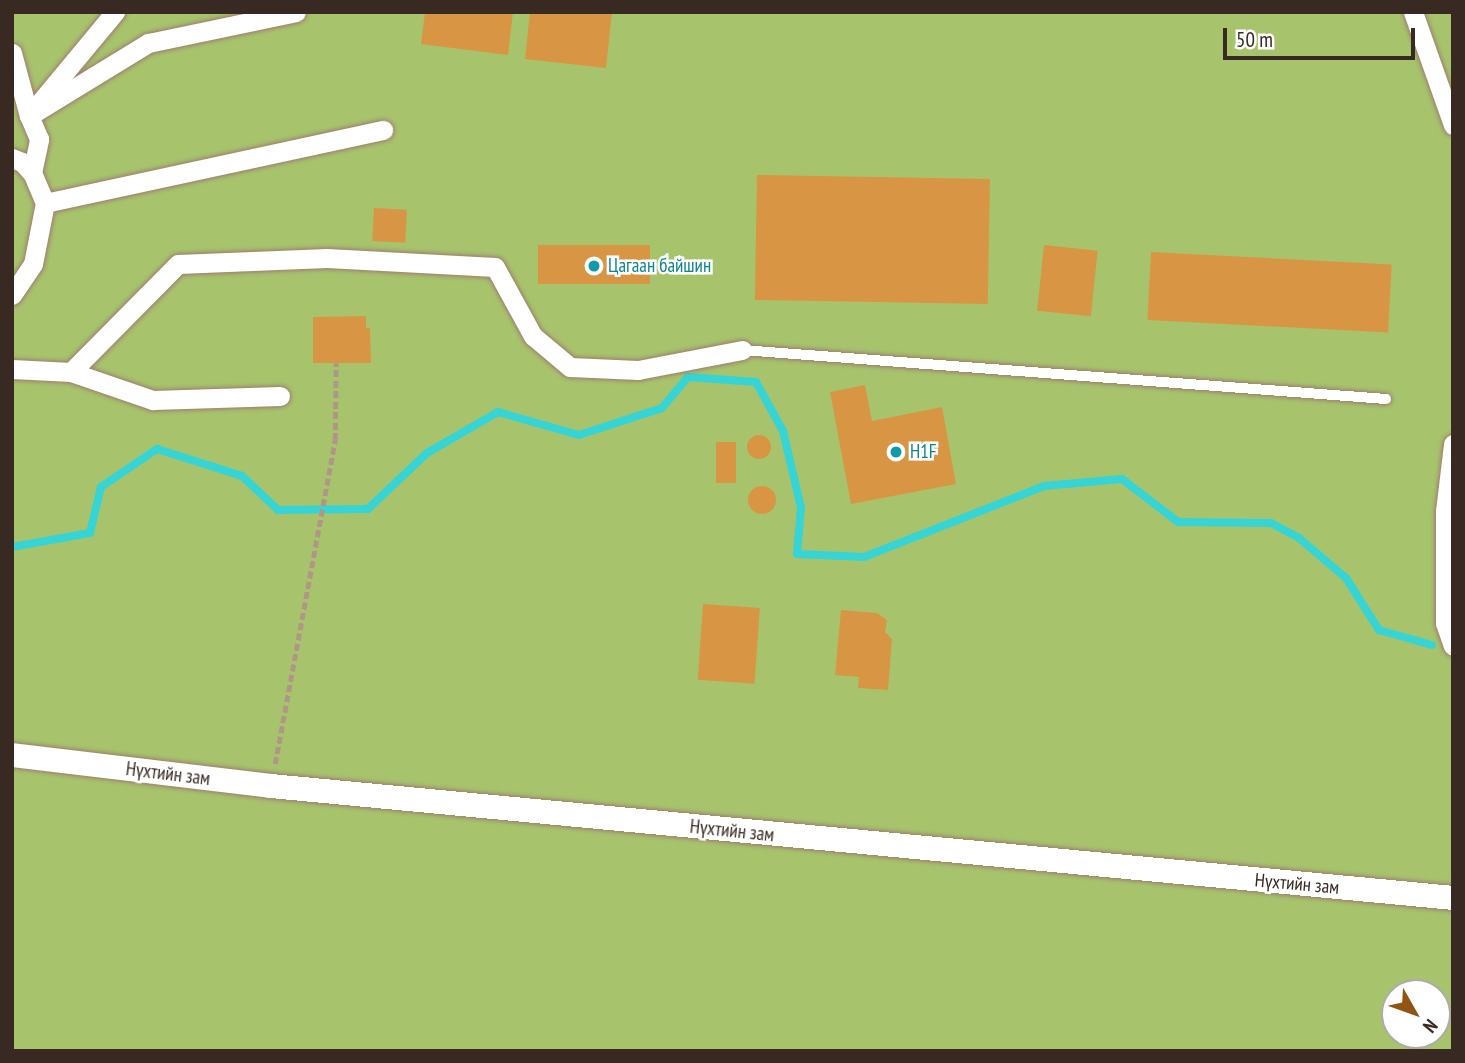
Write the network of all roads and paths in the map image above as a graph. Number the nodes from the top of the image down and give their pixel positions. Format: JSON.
{"nodes":[{"id":1,"x":115,"y":12,"type":"edge"},
{"id":2,"x":296,"y":12,"type":"edge"},
{"id":3,"x":1413,"y":12,"type":"edge"},
{"id":4,"x":12,"y":53,"type":"edge"},
{"id":5,"x":29,"y":116,"type":"junction"},
{"id":6,"x":1453,"y":125,"type":"edge"},
{"id":7,"x":383,"y":130,"type":"dead end"},
{"id":8,"x":12,"y":158,"type":"edge"},
{"id":9,"x":32,"y":173,"type":"junction"},
{"id":10,"x":45,"y":203,"type":"junction"},
{"id":11,"x":12,"y":295,"type":"edge"},
{"id":12,"x":742,"y":350,"type":"joint"},
{"id":13,"x":336,"y":363,"type":"dead end"},
{"id":14,"x":12,"y":369,"type":"edge"},
{"id":15,"x":71,"y":372,"type":"junction"},
{"id":16,"x":280,"y":396,"type":"dead end"},
{"id":17,"x":1386,"y":399,"type":"dead end"},
{"id":18,"x":1453,"y":444,"type":"edge"},
{"id":19,"x":1453,"y":646,"type":"edge"},
{"id":20,"x":12,"y":755,"type":"edge"},
{"id":21,"x":271,"y":786,"type":"junction"},
{"id":22,"x":1453,"y":898,"type":"edge"}],
"edges":[{"from":1,"to":5,"type":"street"},
{"from":2,"to":5,"type":"street"},
{"from":3,"to":6,"type":"street"},
{"from":4,"to":5,"type":"street"},
{"from":5,"to":9,"type":"street"},
{"from":7,"to":10,"type":"street"},
{"from":8,"to":9,"type":"street"},
{"from":9,"to":10,"type":"street"},
{"from":10,"to":11,"type":"street"},
{"from":12,"to":15,"type":"street"},
{"from":12,"to":17,"type":"lane"},
{"from":13,"to":21,"type":"path"},
{"from":14,"to":15,"type":"street"},
{"from":15,"to":16,"type":"street"},
{"from":18,"to":19,"type":"street"},
{"from":20,"to":21,"type":"street","name":"Нүхтийн зам"},
{"from":21,"to":22,"type":"street","name":"Нүхтийн зам"}]}
